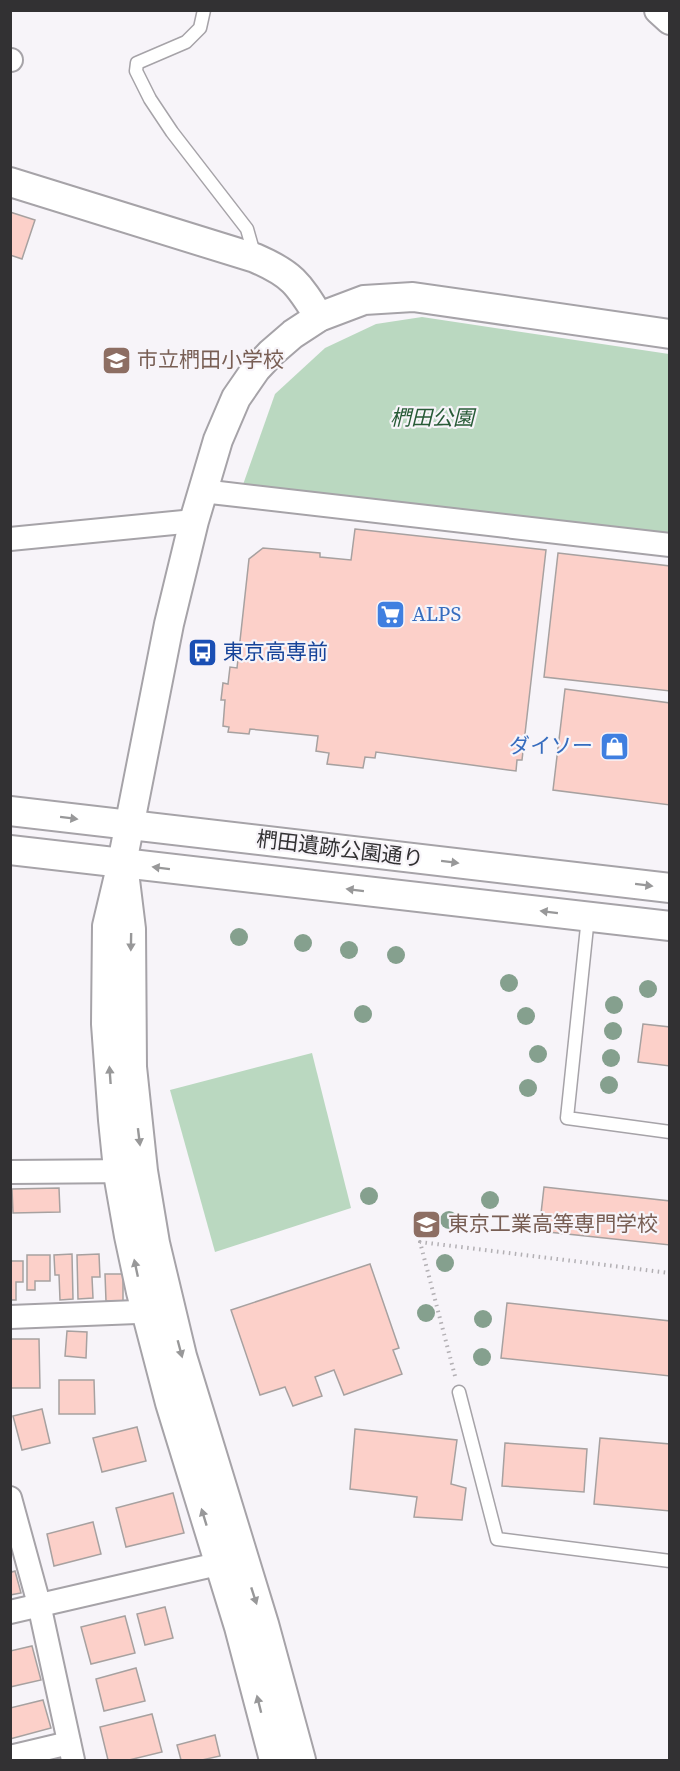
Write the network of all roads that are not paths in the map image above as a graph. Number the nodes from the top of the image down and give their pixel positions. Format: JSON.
{"nodes":[{"id":1,"x":204,"y":10,"type":"edge"},
{"id":2,"x":658,"y":10,"type":"edge"},
{"id":3,"x":669,"y":20,"type":"edge"},
{"id":4,"x":10,"y":182,"type":"edge"},
{"id":5,"x":255,"y":258,"type":"junction"},
{"id":6,"x":319,"y":317,"type":"junction"},
{"id":7,"x":669,"y":334,"type":"edge"},
{"id":8,"x":202,"y":491,"type":"junction"},
{"id":9,"x":194,"y":521,"type":"junction"},
{"id":10,"x":10,"y":539,"type":"edge"},
{"id":11,"x":669,"y":545,"type":"edge"},
{"id":12,"x":10,"y":811,"type":"edge"},
{"id":13,"x":129,"y":825,"type":"junction"},
{"id":14,"x":10,"y":850,"type":"edge"},
{"id":15,"x":122,"y":863,"type":"junction"},
{"id":16,"x":669,"y":888,"type":"edge"},
{"id":17,"x":588,"y":917,"type":"junction"},
{"id":18,"x":669,"y":926,"type":"edge"},
{"id":19,"x":669,"y":1132,"type":"edge"},
{"id":20,"x":10,"y":1172,"type":"edge"},
{"id":21,"x":130,"y":1172,"type":"junction"},
{"id":22,"x":158,"y":1311,"type":"junction"},
{"id":23,"x":10,"y":1317,"type":"edge"},
{"id":24,"x":459,"y":1392,"type":"road end"},
{"id":25,"x":10,"y":1498,"type":"edge"},
{"id":26,"x":231,"y":1561,"type":"junction"},
{"id":27,"x":669,"y":1562,"type":"edge"},
{"id":28,"x":39,"y":1604,"type":"junction"},
{"id":29,"x":10,"y":1612,"type":"edge"},
{"id":30,"x":71,"y":1752,"type":"edge"},
{"id":31,"x":10,"y":1757,"type":"edge"},
{"id":32,"x":274,"y":1761,"type":"edge"},
{"id":33,"x":301,"y":1761,"type":"edge"}],
"edges":[{"from":1,"to":5,"type":"lane"},
{"from":2,"to":3,"type":"street"},
{"from":4,"to":5,"type":"street"},
{"from":5,"to":6,"type":"street"},
{"from":6,"to":7,"type":"street"},
{"from":6,"to":8,"type":"street"},
{"from":8,"to":9,"type":"street"},
{"from":8,"to":11,"type":"street"},
{"from":9,"to":10,"type":"street"},
{"from":9,"to":13,"type":"street"},
{"from":12,"to":13,"type":"street","name":"椚田遺跡公園通り","one_way":true},
{"from":13,"to":15,"type":"street"},
{"from":13,"to":16,"type":"street","name":"椚田遺跡公園通り","one_way":true},
{"from":14,"to":15,"type":"street","name":"椚田遺跡公園通り"},
{"from":17,"to":15,"type":"street","name":"椚田遺跡公園通り","one_way":true},
{"from":15,"to":21,"type":"street"},
{"from":17,"to":18,"type":"street","name":"椚田遺跡公園通り"},
{"from":17,"to":19,"type":"lane"},
{"from":20,"to":21,"type":"street"},
{"from":21,"to":22,"type":"street"},
{"from":22,"to":23,"type":"street"},
{"from":22,"to":26,"type":"street"},
{"from":24,"to":27,"type":"lane"},
{"from":25,"to":28,"type":"street"},
{"from":26,"to":28,"type":"street"},
{"from":32,"to":26,"type":"street","one_way":true},
{"from":26,"to":33,"type":"street","one_way":true},
{"from":28,"to":29,"type":"street"},
{"from":28,"to":30,"type":"street"},
{"from":30,"to":31,"type":"street"}]}
